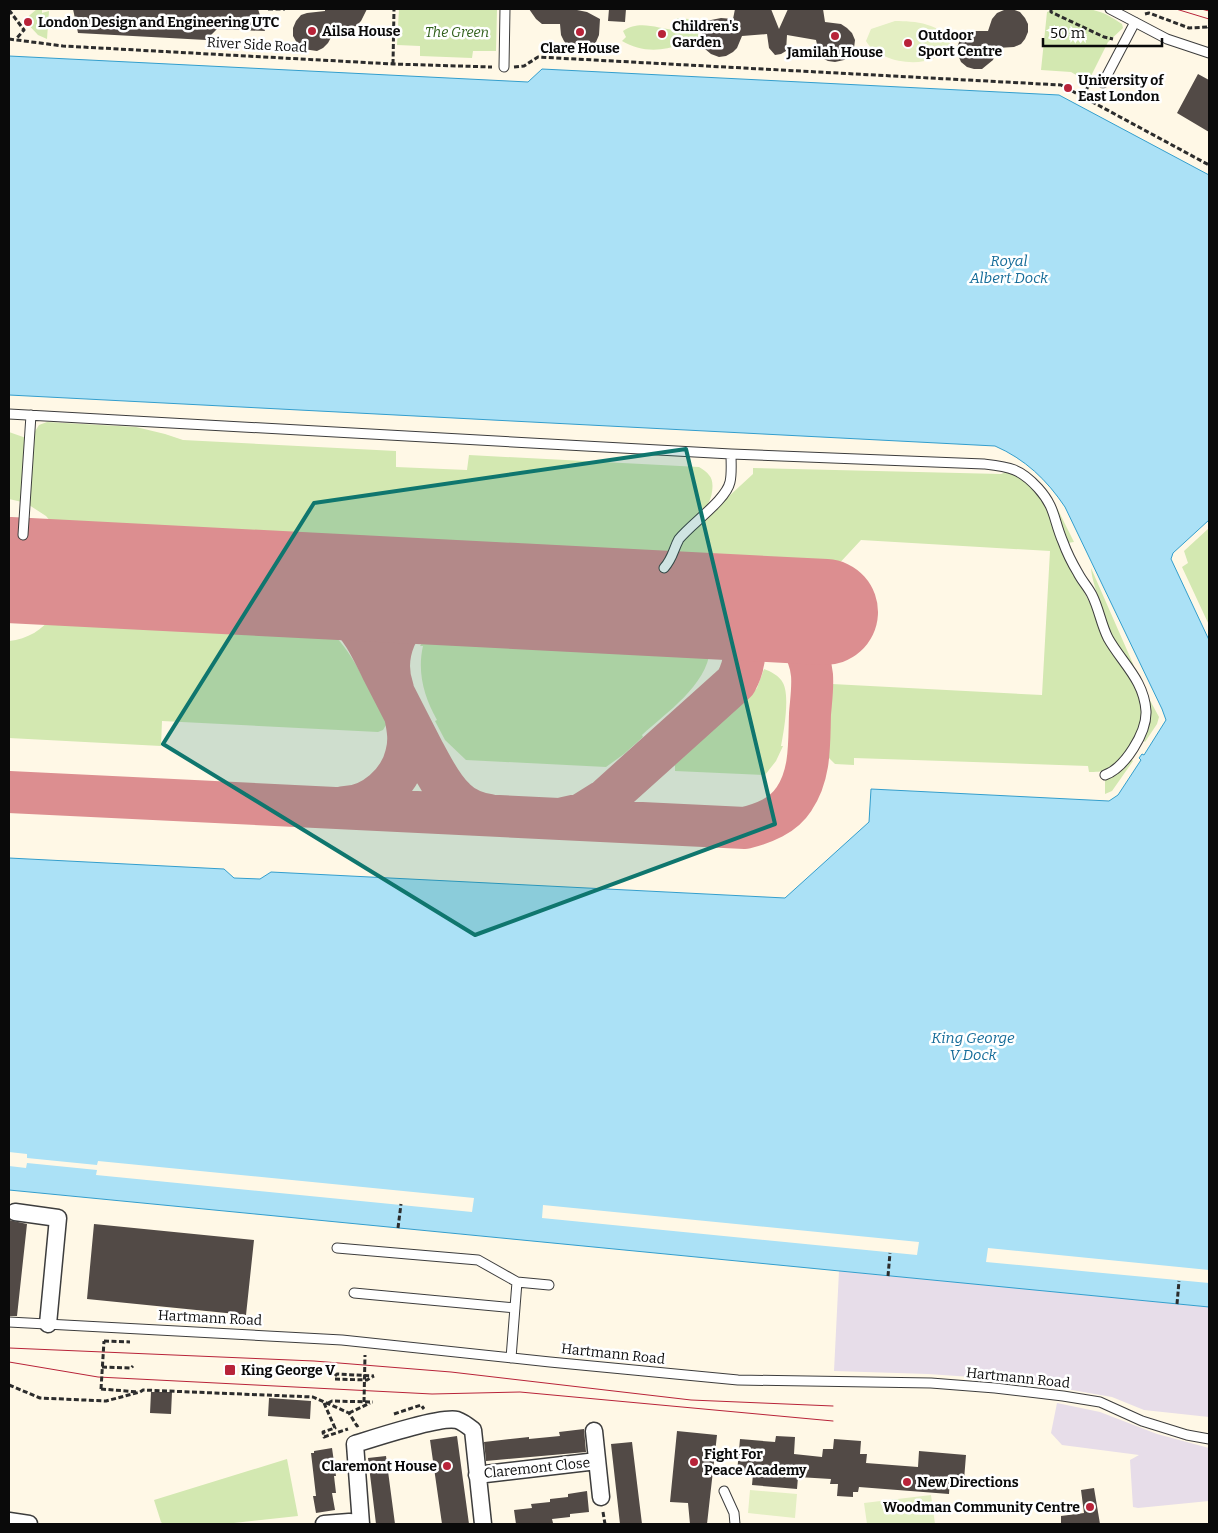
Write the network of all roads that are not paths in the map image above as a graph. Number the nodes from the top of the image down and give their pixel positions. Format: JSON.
{"nodes":[{"id":1,"x":505,"y":9,"type":"edge"},
{"id":2,"x":1110,"y":9,"type":"edge"},
{"id":3,"x":1135,"y":22,"type":"junction"},
{"id":4,"x":1209,"y":53,"type":"edge"},
{"id":5,"x":504,"y":67,"type":"road end"},
{"id":6,"x":1104,"y":83,"type":"dead end"},
{"id":7,"x":9,"y":414,"type":"edge"},
{"id":8,"x":31,"y":415,"type":"junction"},
{"id":9,"x":731,"y":454,"type":"junction"},
{"id":10,"x":23,"y":535,"type":"dead end"},
{"id":11,"x":664,"y":568,"type":"dead end"},
{"id":12,"x":1105,"y":775,"type":"dead end"},
{"id":13,"x":15,"y":1212,"type":"dead end"},
{"id":14,"x":336,"y":1248,"type":"dead end"},
{"id":15,"x":517,"y":1282,"type":"junction"},
{"id":16,"x":549,"y":1285,"type":"dead end"},
{"id":17,"x":354,"y":1293,"type":"dead end"},
{"id":18,"x":515,"y":1308,"type":"junction"},
{"id":19,"x":9,"y":1322,"type":"edge"},
{"id":20,"x":48,"y":1324,"type":"junction"},
{"id":21,"x":511,"y":1358,"type":"junction"},
{"id":22,"x":594,"y":1431,"type":"dead end"},
{"id":23,"x":1209,"y":1439,"type":"edge"},
{"id":24,"x":597,"y":1461,"type":"junction"},
{"id":25,"x":477,"y":1475,"type":"junction"},
{"id":26,"x":724,"y":1491,"type":"dead end"},
{"id":27,"x":601,"y":1496,"type":"dead end"},
{"id":28,"x":9,"y":1521,"type":"edge"},
{"id":29,"x":29,"y":1524,"type":"edge"},
{"id":30,"x":324,"y":1524,"type":"edge"},
{"id":31,"x":361,"y":1524,"type":"edge"},
{"id":32,"x":484,"y":1524,"type":"edge"},
{"id":33,"x":735,"y":1524,"type":"edge"}],
"edges":[{"from":1,"to":5,"type":"lane"},
{"from":2,"to":3,"type":"lane"},
{"from":3,"to":4,"type":"lane"},
{"from":3,"to":6,"type":"lane"},
{"from":7,"to":8,"type":"lane"},
{"from":8,"to":9,"type":"lane"},
{"from":8,"to":10,"type":"lane"},
{"from":9,"to":11,"type":"lane"},
{"from":9,"to":12,"type":"lane"},
{"from":13,"to":20,"type":"street"},
{"from":14,"to":15,"type":"lane"},
{"from":15,"to":16,"type":"lane"},
{"from":15,"to":18,"type":"lane"},
{"from":17,"to":18,"type":"lane"},
{"from":18,"to":21,"type":"lane"},
{"from":19,"to":20,"type":"lane","name":"Hartmann Road"},
{"from":20,"to":21,"type":"lane","name":"Hartmann Road"},
{"from":21,"to":23,"type":"lane","name":"Hartmann Road"},
{"from":22,"to":24,"type":"street","name":"Claremont Close"},
{"from":24,"to":25,"type":"street","name":"Claremont Close"},
{"from":24,"to":27,"type":"street","name":"Claremont Close"},
{"from":25,"to":31,"type":"street","name":"Claremont Close"},
{"from":25,"to":32,"type":"street","name":"Claremont Close"},
{"from":26,"to":33,"type":"lane"},
{"from":28,"to":29,"type":"street"},
{"from":30,"to":31,"type":"street"}]}
